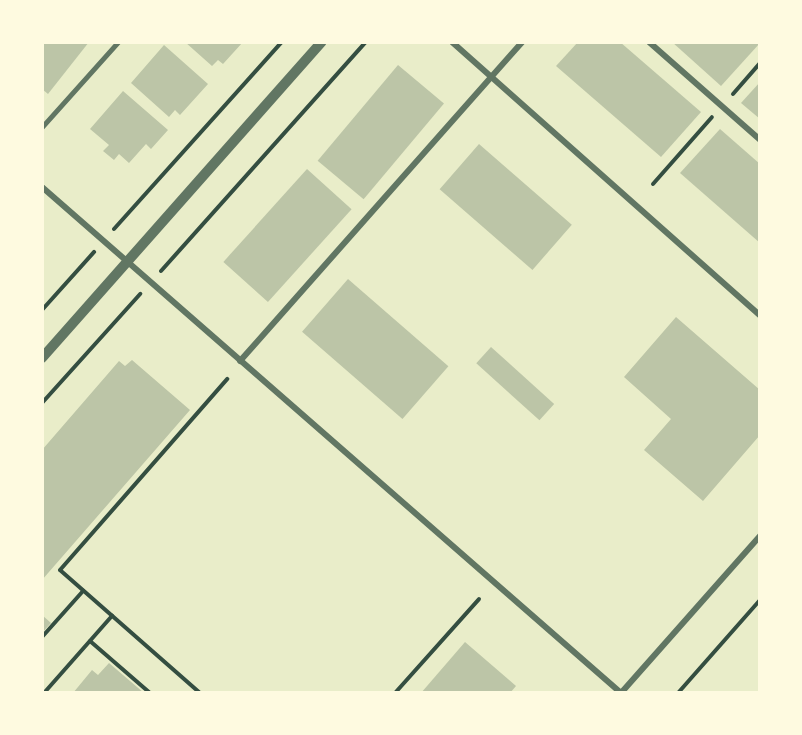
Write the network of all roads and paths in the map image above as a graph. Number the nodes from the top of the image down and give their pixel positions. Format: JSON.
{"nodes":[{"id":1,"x":118,"y":42,"type":"edge"},
{"id":2,"x":282,"y":42,"type":"edge"},
{"id":3,"x":322,"y":42,"type":"edge"},
{"id":4,"x":366,"y":42,"type":"edge"},
{"id":5,"x":452,"y":42,"type":"edge"},
{"id":6,"x":522,"y":42,"type":"edge"},
{"id":7,"x":649,"y":42,"type":"edge"},
{"id":8,"x":760,"y":63,"type":"edge"},
{"id":9,"x":491,"y":78,"type":"junction"},
{"id":10,"x":722,"y":106,"type":"junction"},
{"id":11,"x":42,"y":127,"type":"edge"},
{"id":12,"x":760,"y":140,"type":"edge"},
{"id":13,"x":653,"y":184,"type":"dead end"},
{"id":14,"x":42,"y":187,"type":"edge"},
{"id":15,"x":104,"y":241,"type":"junction"},
{"id":16,"x":128,"y":262,"type":"junction"},
{"id":17,"x":150,"y":282,"type":"junction"},
{"id":18,"x":42,"y":310,"type":"edge"},
{"id":19,"x":760,"y":315,"type":"edge"},
{"id":20,"x":42,"y":358,"type":"edge"},
{"id":21,"x":240,"y":361,"type":"junction"},
{"id":22,"x":226,"y":379,"type":"dead end"},
{"id":23,"x":42,"y":403,"type":"edge"},
{"id":24,"x":760,"y":536,"type":"edge"},
{"id":25,"x":83,"y":590,"type":"junction"},
{"id":26,"x":479,"y":599,"type":"dead end"},
{"id":27,"x":760,"y":600,"type":"edge"},
{"id":28,"x":112,"y":616,"type":"junction"},
{"id":29,"x":42,"y":638,"type":"edge"},
{"id":30,"x":90,"y":640,"type":"junction"},
{"id":31,"x":44,"y":693,"type":"edge"},
{"id":32,"x":150,"y":693,"type":"edge"},
{"id":33,"x":200,"y":693,"type":"edge"},
{"id":34,"x":395,"y":693,"type":"edge"},
{"id":35,"x":621,"y":693,"type":"edge"},
{"id":36,"x":678,"y":693,"type":"edge"}],
"edges":[{"from":1,"to":11,"type":"lane"},
{"from":2,"to":15,"type":"path"},
{"from":3,"to":16,"type":"street"},
{"from":4,"to":17,"type":"path"},
{"from":5,"to":9,"type":"street"},
{"from":6,"to":9,"type":"street"},
{"from":7,"to":10,"type":"street"},
{"from":8,"to":10,"type":"path"},
{"from":9,"to":19,"type":"street"},
{"from":9,"to":21,"type":"street"},
{"from":10,"to":12,"type":"street"},
{"from":10,"to":13,"type":"path"},
{"from":14,"to":15,"type":"street"},
{"from":15,"to":16,"type":"street"},
{"from":15,"to":18,"type":"path"},
{"from":16,"to":17,"type":"street"},
{"from":16,"to":20,"type":"street"},
{"from":17,"to":21,"type":"street"},
{"from":17,"to":23,"type":"path"},
{"from":21,"to":35,"type":"street"},
{"from":22,"to":25,"type":"path"},
{"from":24,"to":35,"type":"street"},
{"from":25,"to":28,"type":"path"},
{"from":25,"to":29,"type":"path"},
{"from":26,"to":34,"type":"path"},
{"from":27,"to":36,"type":"path"},
{"from":28,"to":30,"type":"path"},
{"from":28,"to":33,"type":"path"},
{"from":30,"to":31,"type":"path"},
{"from":30,"to":32,"type":"path"}]}
